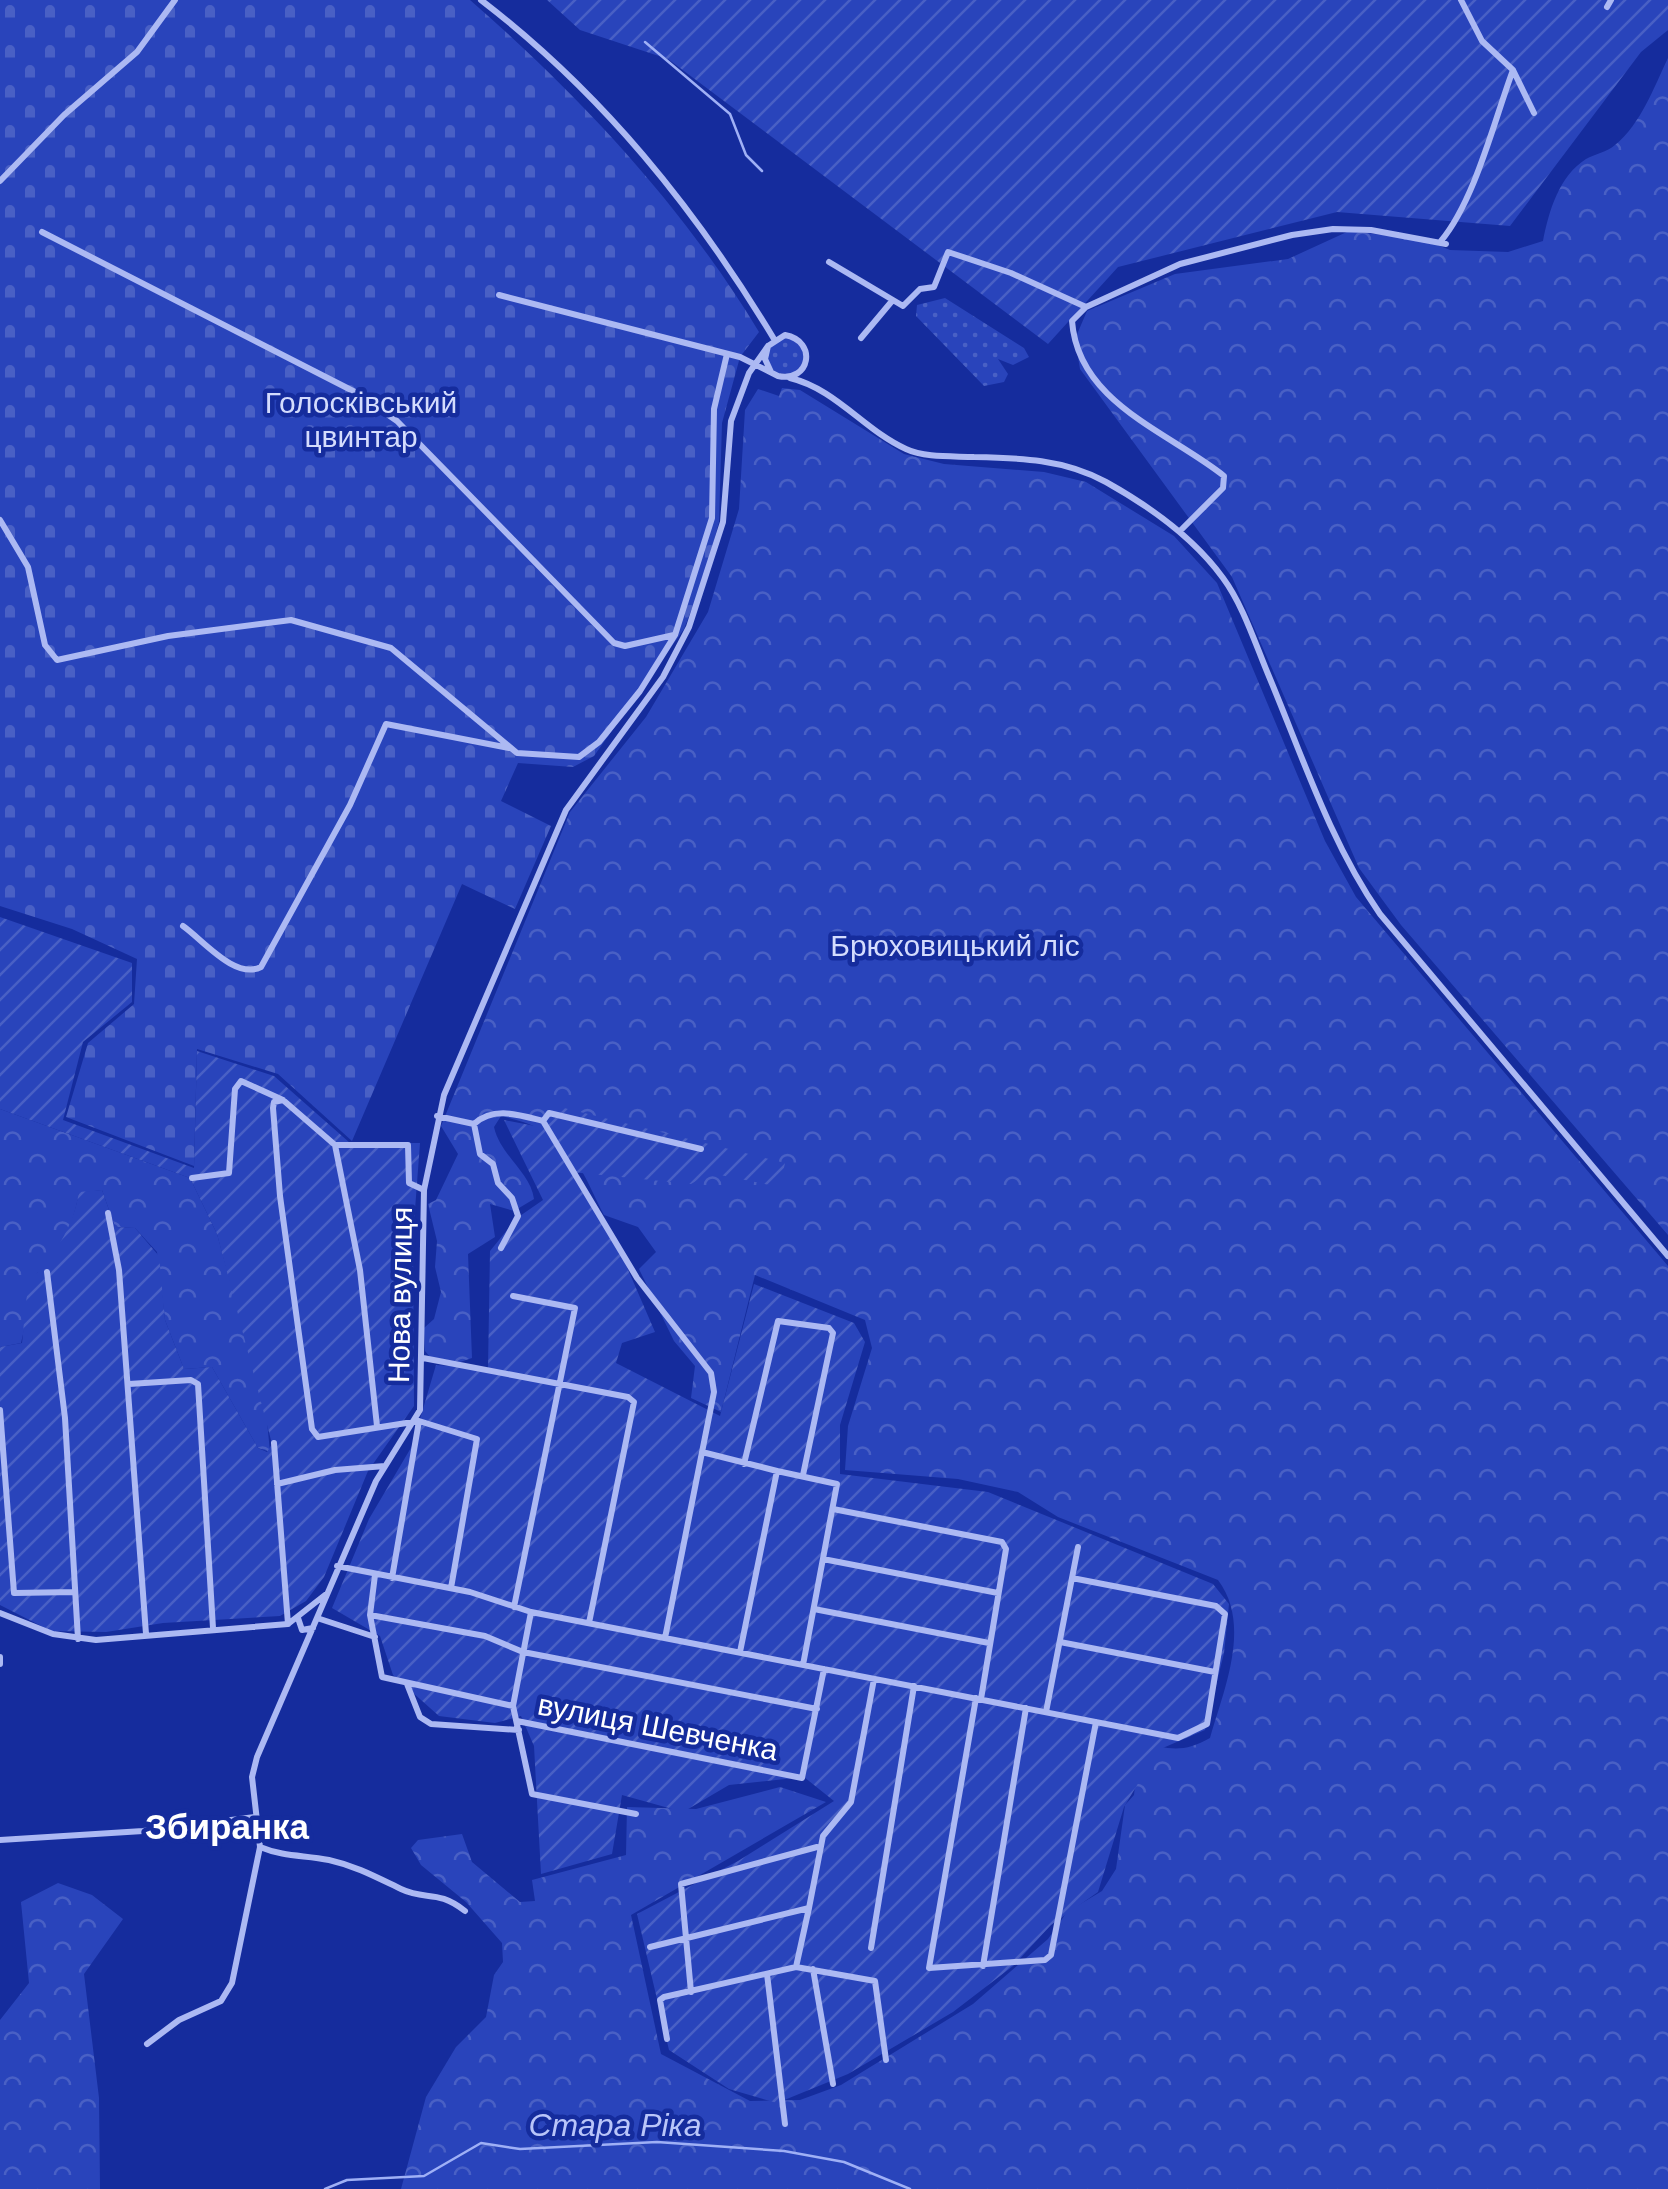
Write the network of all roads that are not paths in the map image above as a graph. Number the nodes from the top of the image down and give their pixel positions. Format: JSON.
{"nodes":[{"id":1,"x":175,"y":0,"type":"edge"},
{"id":2,"x":481,"y":0,"type":"edge"},
{"id":3,"x":1462,"y":0,"type":"edge"},
{"id":4,"x":1513,"y":70,"type":"junction"},
{"id":5,"x":1534,"y":113,"type":"dead end"},
{"id":6,"x":0,"y":181,"type":"edge"},
{"id":7,"x":42,"y":232,"type":"dead end"},
{"id":8,"x":830,"y":262,"type":"dead end"},
{"id":9,"x":499,"y":294,"type":"dead end"},
{"id":10,"x":892,"y":301,"type":"junction"},
{"id":11,"x":1086,"y":308,"type":"junction"},
{"id":12,"x":861,"y":338,"type":"dead end"},
{"id":13,"x":771,"y":342,"type":"junction"},
{"id":14,"x":727,"y":354,"type":"junction"},
{"id":15,"x":808,"y":358,"type":"junction"},
{"id":16,"x":756,"y":364,"type":"junction"},
{"id":17,"x":771,"y":372,"type":"junction"},
{"id":18,"x":790,"y":378,"type":"junction"},
{"id":19,"x":821,"y":390,"type":"junction"},
{"id":20,"x":0,"y":520,"type":"edge"},
{"id":21,"x":1180,"y":531,"type":"junction"},
{"id":22,"x":675,"y":635,"type":"junction"},
{"id":23,"x":512,"y":748,"type":"junction"},
{"id":24,"x":183,"y":926,"type":"dead end"},
{"id":25,"x":284,"y":1100,"type":"junction"},
{"id":26,"x":437,"y":1116,"type":"junction"},
{"id":27,"x":543,"y":1121,"type":"junction"},
{"id":28,"x":474,"y":1124,"type":"junction"},
{"id":29,"x":335,"y":1144,"type":"junction"},
{"id":30,"x":701,"y":1149,"type":"dead end"},
{"id":31,"x":192,"y":1178,"type":"dead end"},
{"id":32,"x":424,"y":1190,"type":"junction"},
{"id":33,"x":108,"y":1213,"type":"dead end"},
{"id":34,"x":501,"y":1248,"type":"dead end"},
{"id":35,"x":1668,"y":1256,"type":"edge"},
{"id":36,"x":47,"y":1272,"type":"dead end"},
{"id":37,"x":513,"y":1296,"type":"dead end"},
{"id":38,"x":422,"y":1358,"type":"junction"},
{"id":39,"x":129,"y":1384,"type":"junction"},
{"id":40,"x":560,"y":1385,"type":"junction"},
{"id":41,"x":0,"y":1410,"type":"edge"},
{"id":42,"x":416,"y":1422,"type":"junction"},
{"id":43,"x":377,"y":1426,"type":"junction"},
{"id":44,"x":274,"y":1443,"type":"dead end"},
{"id":45,"x":702,"y":1452,"type":"junction"},
{"id":46,"x":744,"y":1464,"type":"junction"},
{"id":47,"x":386,"y":1466,"type":"junction"},
{"id":48,"x":777,"y":1470,"type":"junction"},
{"id":49,"x":803,"y":1475,"type":"junction"},
{"id":50,"x":277,"y":1484,"type":"junction"},
{"id":51,"x":833,"y":1510,"type":"junction"},
{"id":52,"x":1078,"y":1547,"type":"dead end"},
{"id":53,"x":824,"y":1559,"type":"junction"},
{"id":54,"x":337,"y":1566,"type":"junction"},
{"id":55,"x":375,"y":1575,"type":"junction"},
{"id":56,"x":392,"y":1578,"type":"junction"},
{"id":57,"x":1072,"y":1578,"type":"junction"},
{"id":58,"x":451,"y":1588,"type":"junction"},
{"id":59,"x":75,"y":1592,"type":"junction"},
{"id":60,"x":998,"y":1593,"type":"junction"},
{"id":61,"x":326,"y":1594,"type":"junction"},
{"id":62,"x":514,"y":1607,"type":"junction"},
{"id":63,"x":309,"y":1609,"type":"junction"},
{"id":64,"x":814,"y":1609,"type":"junction"},
{"id":65,"x":531,"y":1612,"type":"junction"},
{"id":66,"x":0,"y":1613,"type":"edge"},
{"id":67,"x":370,"y":1614,"type":"junction"},
{"id":68,"x":299,"y":1617,"type":"junction"},
{"id":69,"x":318,"y":1617,"type":"junction"},
{"id":70,"x":589,"y":1623,"type":"junction"},
{"id":71,"x":288,"y":1624,"type":"junction"},
{"id":72,"x":214,"y":1628,"type":"junction"},
{"id":73,"x":306,"y":1629,"type":"junction"},
{"id":74,"x":146,"y":1634,"type":"junction"},
{"id":75,"x":375,"y":1637,"type":"junction"},
{"id":76,"x":665,"y":1638,"type":"junction"},
{"id":77,"x":78,"y":1639,"type":"junction"},
{"id":78,"x":1060,"y":1642,"type":"junction"},
{"id":79,"x":989,"y":1643,"type":"junction"},
{"id":80,"x":523,"y":1652,"type":"junction"},
{"id":81,"x":740,"y":1652,"type":"junction"},
{"id":82,"x":803,"y":1665,"type":"junction"},
{"id":83,"x":824,"y":1669,"type":"junction"},
{"id":84,"x":1216,"y":1672,"type":"junction"},
{"id":85,"x":874,"y":1679,"type":"junction"},
{"id":86,"x":406,"y":1683,"type":"junction"},
{"id":87,"x":914,"y":1686,"type":"junction"},
{"id":88,"x":978,"y":1699,"type":"junction"},
{"id":89,"x":512,"y":1706,"type":"junction"},
{"id":90,"x":1026,"y":1708,"type":"junction"},
{"id":91,"x":817,"y":1710,"type":"junction"},
{"id":92,"x":1046,"y":1712,"type":"junction"},
{"id":93,"x":517,"y":1721,"type":"junction"},
{"id":94,"x":1096,"y":1722,"type":"junction"},
{"id":95,"x":520,"y":1730,"type":"junction"},
{"id":96,"x":636,"y":1814,"type":"dead end"},
{"id":97,"x":255,"y":1818,"type":"junction"},
{"id":98,"x":0,"y":1840,"type":"edge"},
{"id":99,"x":818,"y":1846,"type":"junction"},
{"id":100,"x":260,"y":1847,"type":"junction"},
{"id":101,"x":809,"y":1908,"type":"junction"},
{"id":102,"x":465,"y":1911,"type":"dead end"},
{"id":103,"x":683,"y":1939,"type":"junction"},
{"id":104,"x":650,"y":1947,"type":"dead end"},
{"id":105,"x":870,"y":1948,"type":"dead end"},
{"id":106,"x":982,"y":1966,"type":"junction"},
{"id":107,"x":796,"y":1967,"type":"junction"},
{"id":108,"x":814,"y":1970,"type":"junction"},
{"id":109,"x":767,"y":1974,"type":"junction"},
{"id":110,"x":690,"y":1992,"type":"junction"},
{"id":111,"x":668,"y":2039,"type":"dead end"},
{"id":112,"x":147,"y":2044,"type":"dead end"},
{"id":113,"x":886,"y":2060,"type":"dead end"},
{"id":114,"x":833,"y":2084,"type":"dead end"},
{"id":115,"x":785,"y":2124,"type":"dead end"}],
"edges":[{"from":1,"to":6,"type":"street"},
{"from":2,"to":13,"type":"street"},
{"from":3,"to":4,"type":"street"},
{"from":4,"to":5,"type":"street"},
{"from":4,"to":11,"type":"street"},
{"from":7,"to":22,"type":"street"},
{"from":8,"to":10,"type":"street"},
{"from":9,"to":14,"type":"street"},
{"from":10,"to":11,"type":"street"},
{"from":10,"to":12,"type":"street"},
{"from":11,"to":21,"type":"street"},
{"from":13,"to":15,"type":"street"},
{"from":13,"to":16,"type":"street","name":"Нова вулиця"},
{"from":13,"to":17,"type":"street"},
{"from":14,"to":16,"type":"street"},
{"from":14,"to":22,"type":"street"},
{"from":15,"to":18,"type":"street"},
{"from":15,"to":19,"type":"street"},
{"from":16,"to":17,"type":"street"},
{"from":16,"to":26,"type":"street","name":"Нова вулиця"},
{"from":17,"to":18,"type":"street"},
{"from":18,"to":19,"type":"street"},
{"from":19,"to":21,"type":"street"},
{"from":20,"to":23,"type":"street"},
{"from":21,"to":35,"type":"street"},
{"from":22,"to":23,"type":"street"},
{"from":23,"to":24,"type":"street"},
{"from":25,"to":29,"type":"street"},
{"from":25,"to":31,"type":"street"},
{"from":25,"to":43,"type":"street"},
{"from":26,"to":28,"type":"street"},
{"from":26,"to":32,"type":"street","name":"Нова вулиця"},
{"from":27,"to":28,"type":"street"},
{"from":27,"to":30,"type":"street"},
{"from":27,"to":45,"type":"street"},
{"from":28,"to":34,"type":"street"},
{"from":29,"to":32,"type":"street"},
{"from":29,"to":43,"type":"street"},
{"from":32,"to":38,"type":"street","name":"Нова вулиця"},
{"from":33,"to":39,"type":"street"},
{"from":36,"to":59,"type":"street"},
{"from":37,"to":40,"type":"street"},
{"from":38,"to":40,"type":"street"},
{"from":38,"to":42,"type":"street","name":"Нова вулиця"},
{"from":39,"to":72,"type":"street"},
{"from":39,"to":74,"type":"street"},
{"from":40,"to":62,"type":"street"},
{"from":40,"to":70,"type":"street"},
{"from":41,"to":59,"type":"street"},
{"from":42,"to":43,"type":"street"},
{"from":42,"to":47,"type":"street","name":"Нова вулиця"},
{"from":42,"to":56,"type":"street"},
{"from":42,"to":58,"type":"street"},
{"from":44,"to":50,"type":"street"},
{"from":45,"to":46,"type":"street"},
{"from":45,"to":76,"type":"street"},
{"from":46,"to":48,"type":"street"},
{"from":46,"to":49,"type":"street"},
{"from":47,"to":50,"type":"street"},
{"from":47,"to":54,"type":"street","name":"Нова вулиця"},
{"from":48,"to":49,"type":"street"},
{"from":48,"to":81,"type":"street"},
{"from":49,"to":51,"type":"street"},
{"from":50,"to":71,"type":"street"},
{"from":51,"to":53,"type":"street"},
{"from":51,"to":60,"type":"street"},
{"from":52,"to":57,"type":"street"},
{"from":53,"to":60,"type":"street"},
{"from":53,"to":64,"type":"street"},
{"from":54,"to":55,"type":"street"},
{"from":54,"to":61,"type":"street","name":"Нова вулиця"},
{"from":55,"to":56,"type":"street"},
{"from":55,"to":67,"type":"street"},
{"from":56,"to":58,"type":"street"},
{"from":57,"to":78,"type":"street"},
{"from":57,"to":84,"type":"street"},
{"from":58,"to":62,"type":"street"},
{"from":59,"to":77,"type":"street"},
{"from":60,"to":79,"type":"street"},
{"from":61,"to":63,"type":"street","name":"Нова вулиця"},
{"from":61,"to":69,"type":"street","name":"Нова вулиця"},
{"from":62,"to":65,"type":"street"},
{"from":63,"to":68,"type":"street","name":"Нова вулиця"},
{"from":63,"to":69,"type":"street"},
{"from":64,"to":79,"type":"street"},
{"from":64,"to":82,"type":"street"},
{"from":65,"to":70,"type":"street"},
{"from":65,"to":80,"type":"street"},
{"from":66,"to":77,"type":"street"},
{"from":67,"to":75,"type":"street"},
{"from":67,"to":80,"type":"street"},
{"from":68,"to":71,"type":"street","name":"Нова вулиця"},
{"from":68,"to":73,"type":"street"},
{"from":69,"to":73,"type":"street","name":"Нова вулиця"},
{"from":69,"to":75,"type":"street"},
{"from":70,"to":76,"type":"street"},
{"from":71,"to":72,"type":"street"},
{"from":71,"to":73,"type":"street"},
{"from":72,"to":74,"type":"street"},
{"from":73,"to":97,"type":"street"},
{"from":74,"to":77,"type":"street"},
{"from":75,"to":86,"type":"street"},
{"from":76,"to":81,"type":"street"},
{"from":78,"to":84,"type":"street"},
{"from":78,"to":92,"type":"street"},
{"from":79,"to":88,"type":"street"},
{"from":80,"to":89,"type":"street"},
{"from":80,"to":91,"type":"street"},
{"from":81,"to":82,"type":"street"},
{"from":82,"to":83,"type":"street"},
{"from":83,"to":85,"type":"street"},
{"from":83,"to":91,"type":"street"},
{"from":84,"to":94,"type":"street"},
{"from":85,"to":87,"type":"street"},
{"from":85,"to":99,"type":"street"},
{"from":86,"to":89,"type":"street","name":"вулиця Шевченка"},
{"from":86,"to":95,"type":"street"},
{"from":87,"to":88,"type":"street"},
{"from":87,"to":105,"type":"street"},
{"from":88,"to":90,"type":"street"},
{"from":88,"to":106,"type":"street"},
{"from":89,"to":93,"type":"street","name":"вулиця Шевченка"},
{"from":90,"to":92,"type":"street"},
{"from":90,"to":106,"type":"street"},
{"from":91,"to":93,"type":"street","name":"вулиця Шевченка"},
{"from":92,"to":94,"type":"street"},
{"from":93,"to":95,"type":"street"},
{"from":94,"to":106,"type":"street"},
{"from":95,"to":96,"type":"street"},
{"from":97,"to":98,"type":"street"},
{"from":97,"to":100,"type":"street"},
{"from":99,"to":101,"type":"street"},
{"from":99,"to":103,"type":"street"},
{"from":100,"to":102,"type":"street"},
{"from":100,"to":112,"type":"street"},
{"from":101,"to":103,"type":"street"},
{"from":101,"to":107,"type":"street"},
{"from":103,"to":104,"type":"street"},
{"from":103,"to":110,"type":"street"},
{"from":107,"to":108,"type":"street"},
{"from":107,"to":109,"type":"street"},
{"from":108,"to":113,"type":"street"},
{"from":108,"to":114,"type":"street"},
{"from":109,"to":110,"type":"street"},
{"from":109,"to":115,"type":"street"},
{"from":110,"to":111,"type":"street"}]}
